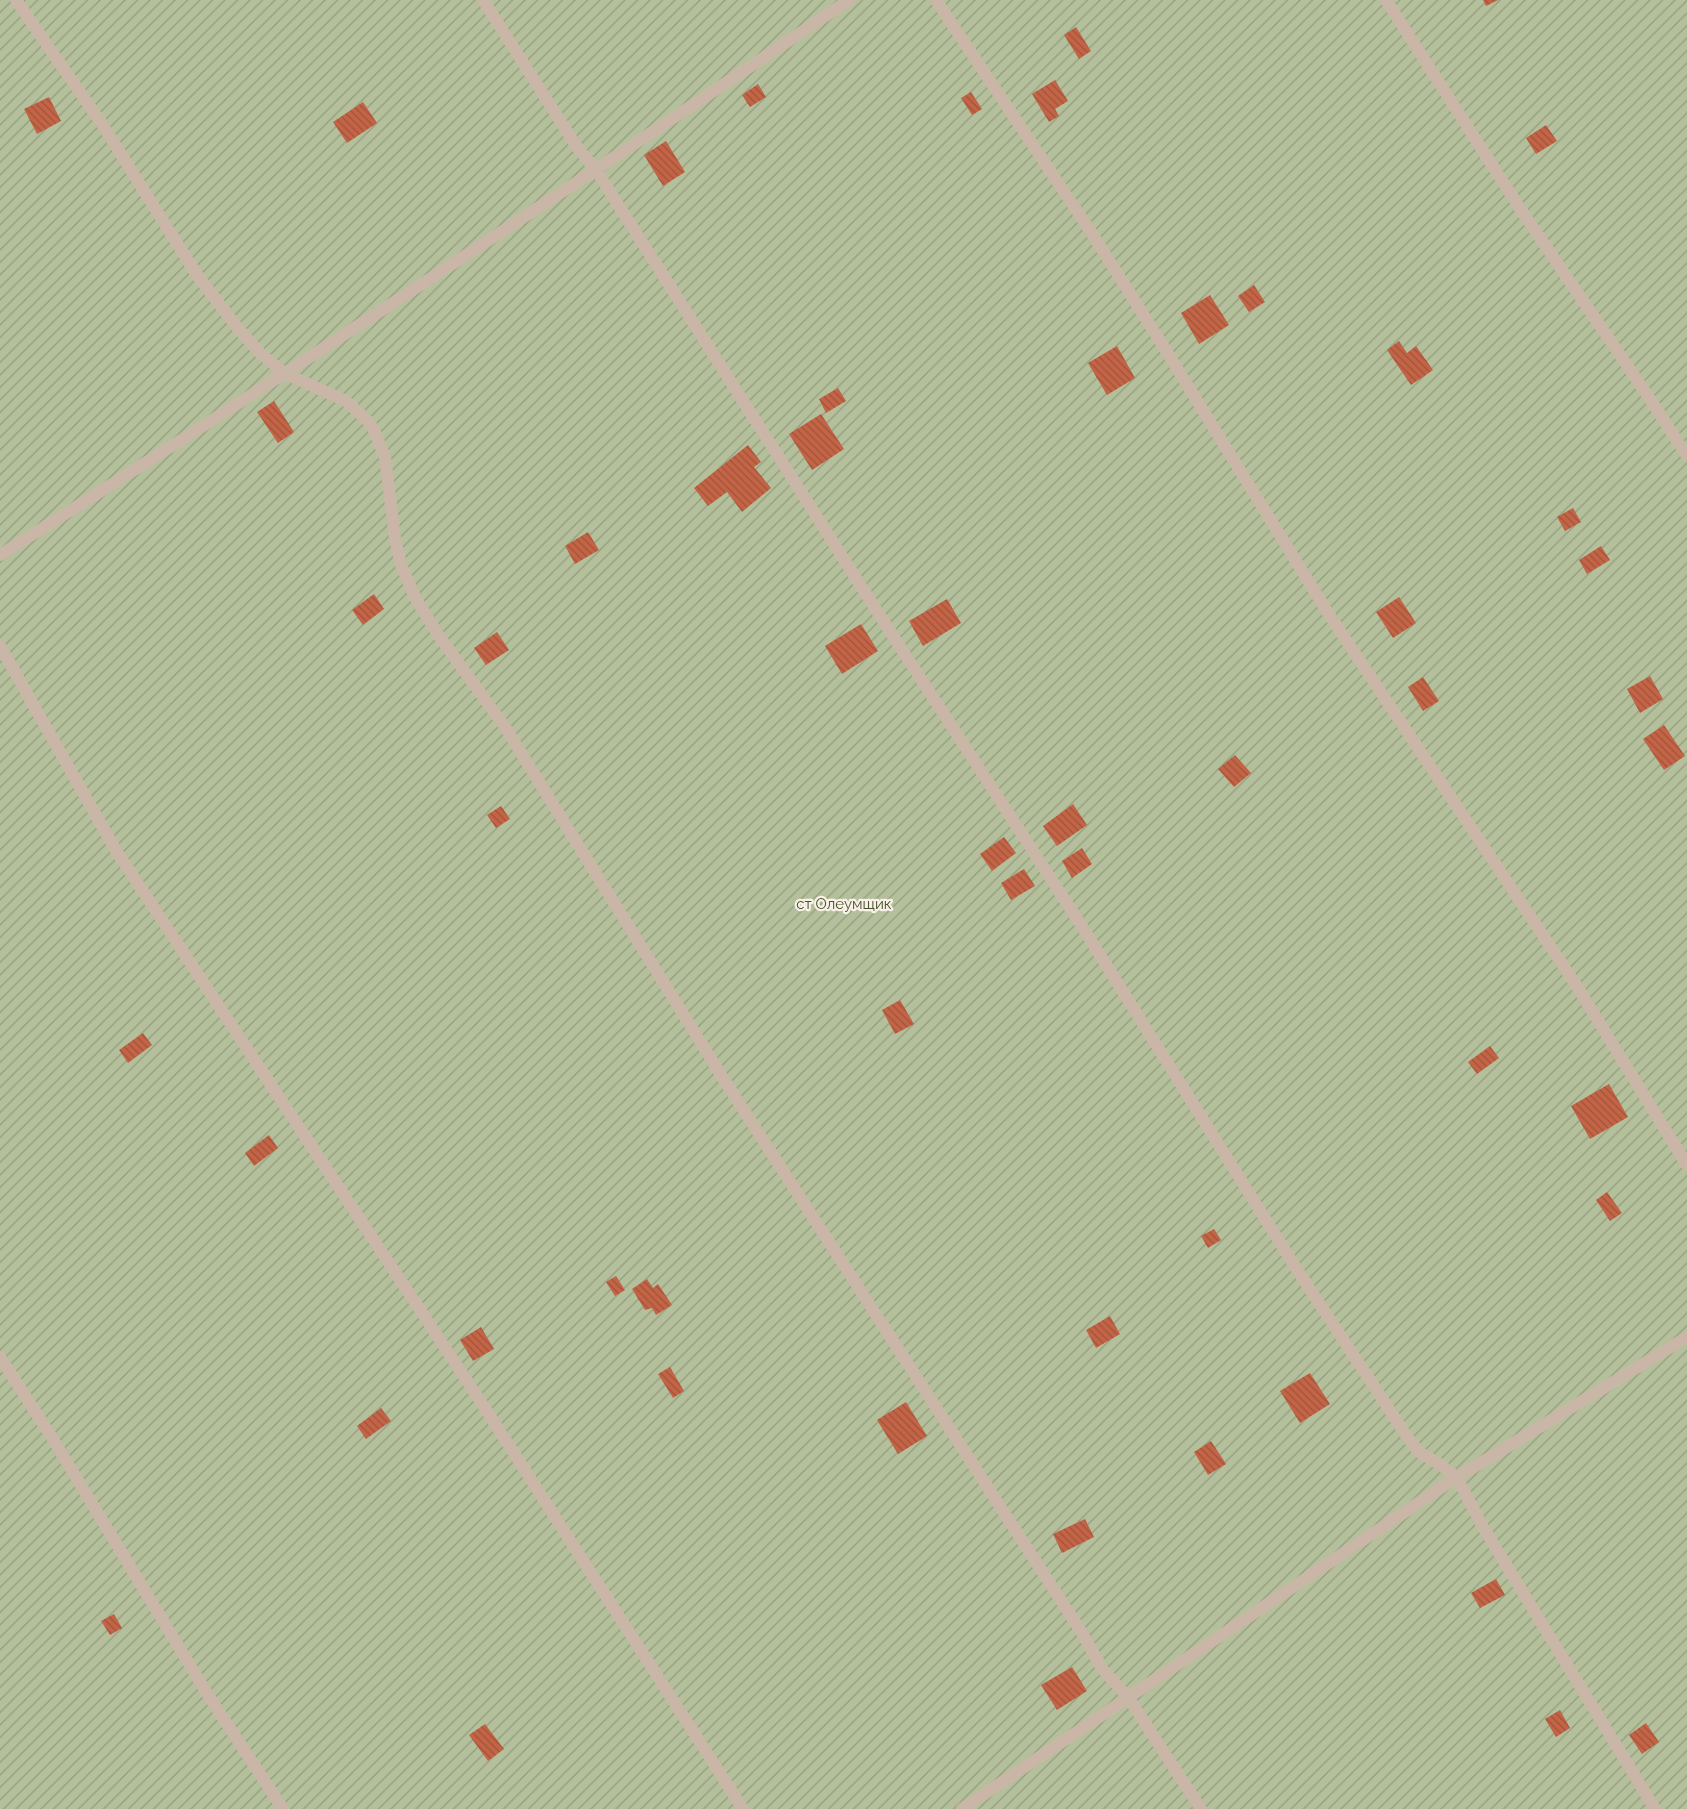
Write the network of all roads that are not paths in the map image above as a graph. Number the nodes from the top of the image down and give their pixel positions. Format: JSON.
{"nodes":[{"id":1,"x":16,"y":0,"type":"edge"},
{"id":2,"x":484,"y":0,"type":"edge"},
{"id":3,"x":849,"y":0,"type":"edge"},
{"id":4,"x":936,"y":0,"type":"edge"},
{"id":5,"x":1386,"y":0,"type":"edge"},
{"id":6,"x":596,"y":170,"type":"junction"},
{"id":7,"x":284,"y":372,"type":"junction"},
{"id":8,"x":1687,"y":456,"type":"edge"},
{"id":9,"x":0,"y":555,"type":"edge"},
{"id":10,"x":0,"y":646,"type":"edge"},
{"id":11,"x":1687,"y":1165,"type":"edge"},
{"id":12,"x":1687,"y":1337,"type":"edge"},
{"id":13,"x":0,"y":1357,"type":"edge"},
{"id":14,"x":1456,"y":1478,"type":"junction"},
{"id":15,"x":1128,"y":1697,"type":"junction"},
{"id":16,"x":283,"y":1809,"type":"edge"},
{"id":17,"x":743,"y":1809,"type":"edge"},
{"id":18,"x":962,"y":1809,"type":"edge"},
{"id":19,"x":1201,"y":1809,"type":"edge"},
{"id":20,"x":1654,"y":1809,"type":"edge"}],
"edges":[{"from":1,"to":7,"type":"lane"},
{"from":2,"to":6,"type":"lane"},
{"from":3,"to":6,"type":"lane"},
{"from":4,"to":11,"type":"lane"},
{"from":5,"to":8,"type":"lane"},
{"from":6,"to":7,"type":"lane"},
{"from":6,"to":14,"type":"lane"},
{"from":7,"to":9,"type":"lane"},
{"from":7,"to":15,"type":"lane"},
{"from":10,"to":17,"type":"lane"},
{"from":12,"to":14,"type":"lane"},
{"from":13,"to":16,"type":"lane"},
{"from":14,"to":15,"type":"lane"},
{"from":14,"to":20,"type":"lane"},
{"from":15,"to":18,"type":"lane"},
{"from":15,"to":19,"type":"lane"}]}
